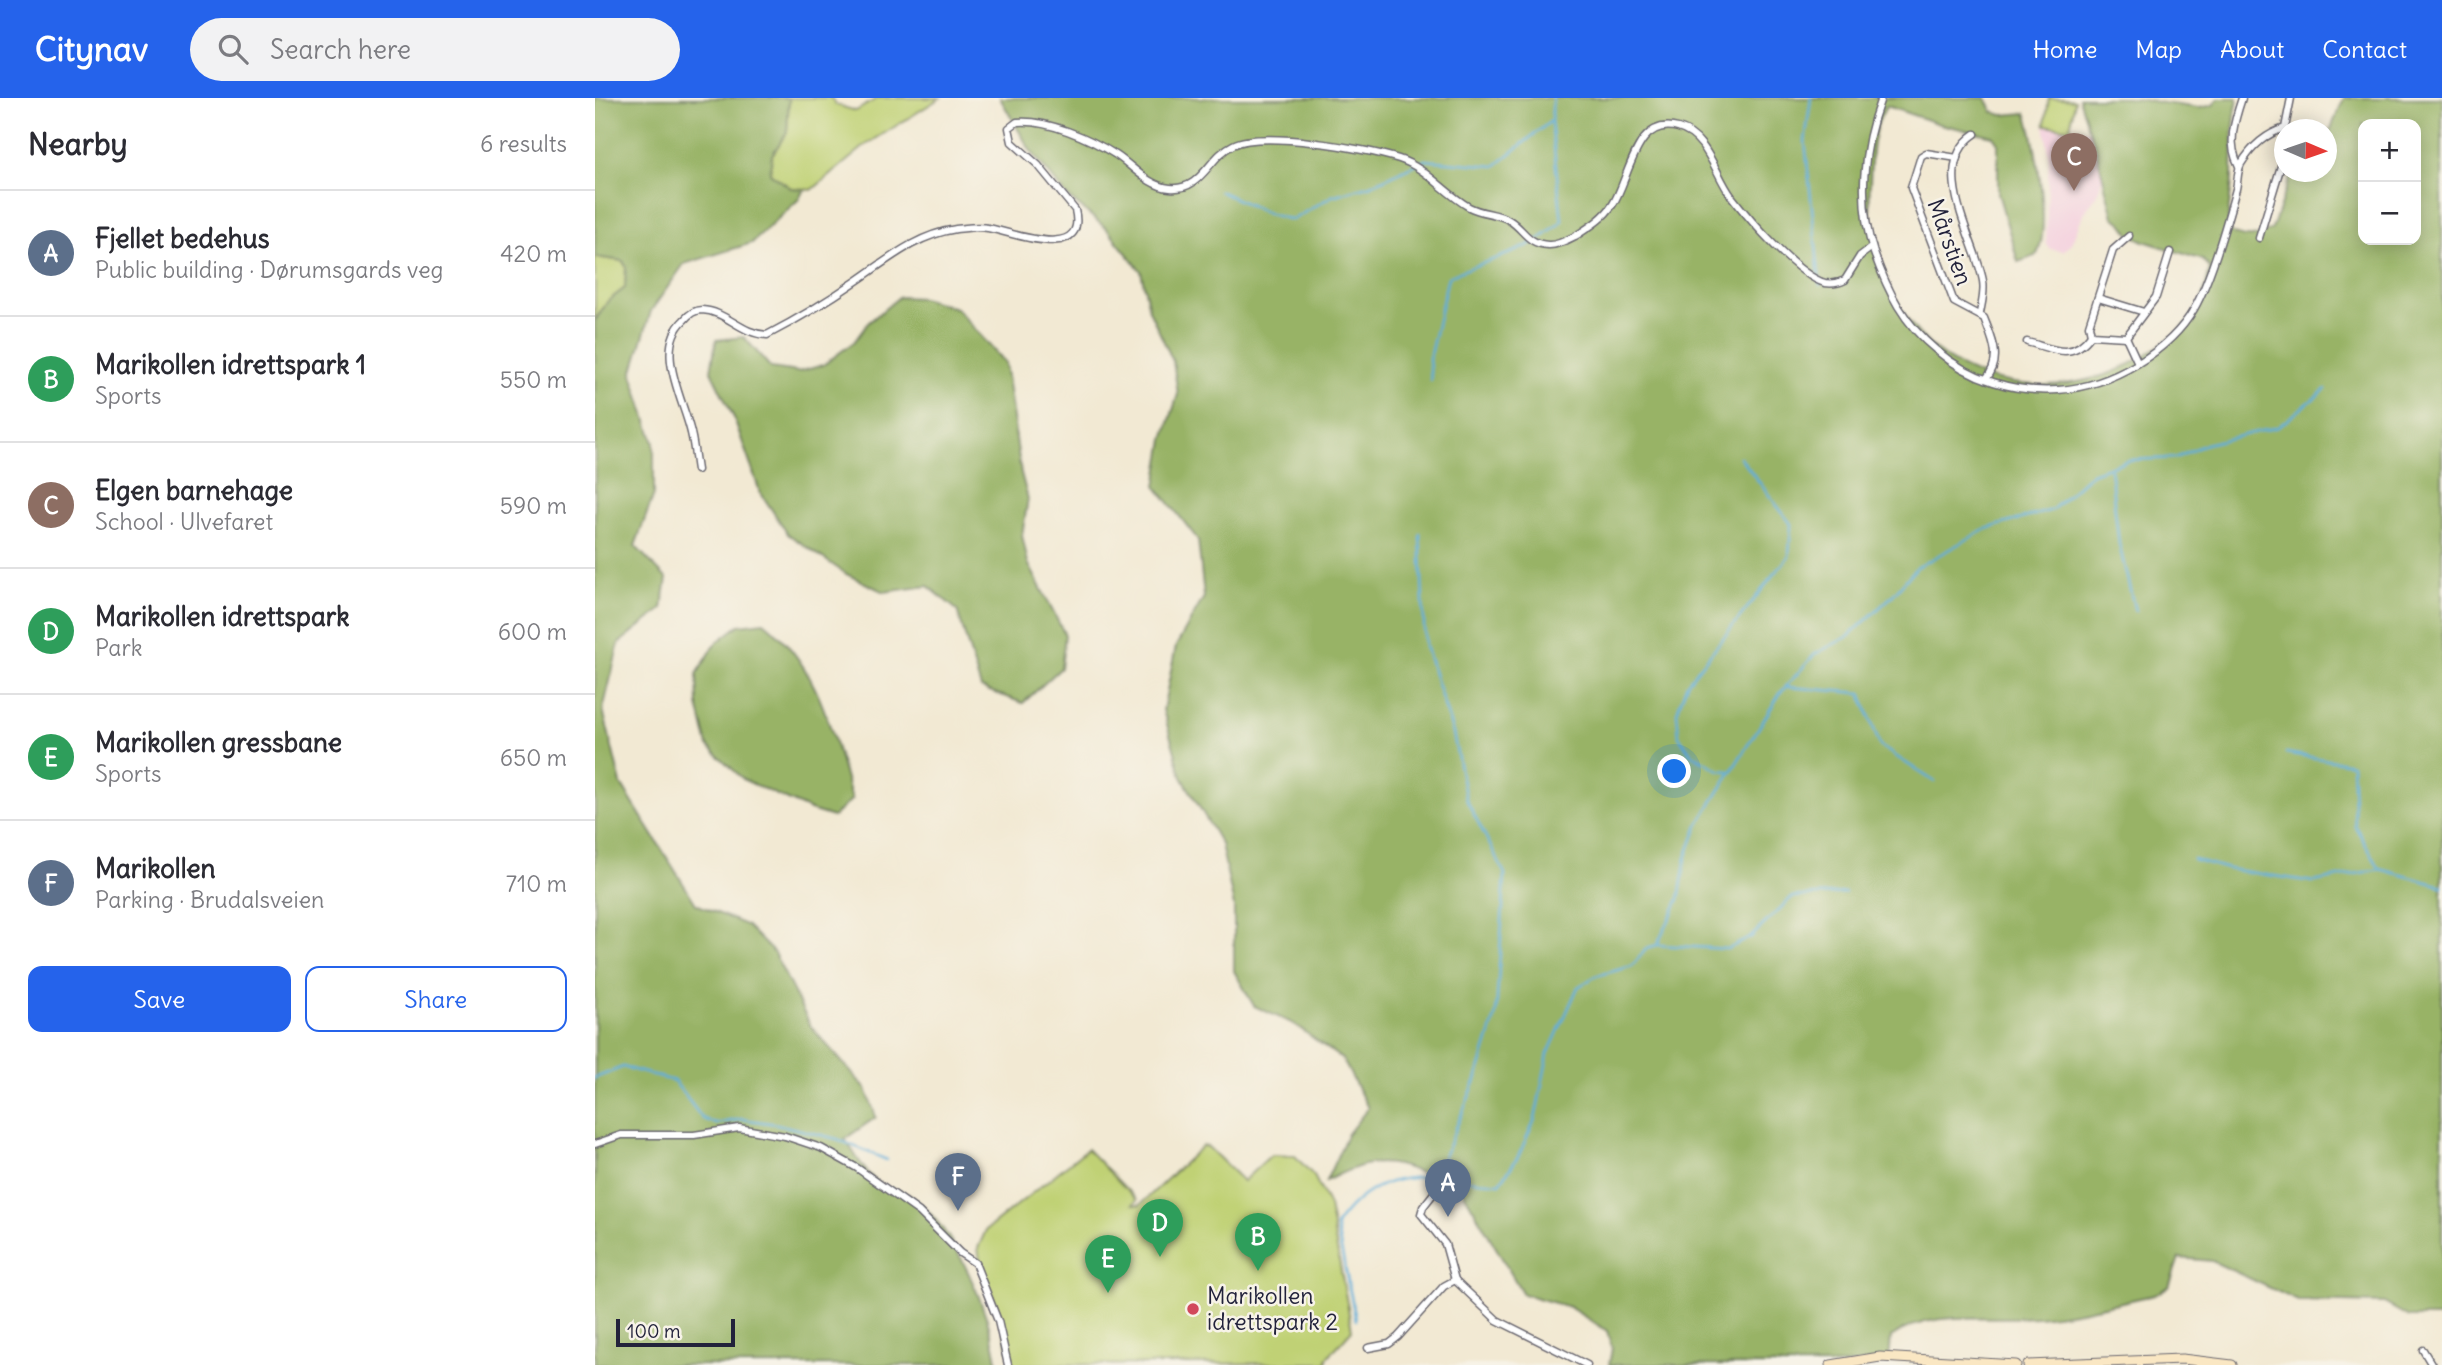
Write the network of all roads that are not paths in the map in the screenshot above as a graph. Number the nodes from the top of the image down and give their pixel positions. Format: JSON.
{"nodes":[{"id":1,"x":1881,"y":98,"type":"edge"},
{"id":2,"x":2242,"y":98,"type":"edge"},
{"id":3,"x":2291,"y":98,"type":"edge"},
{"id":4,"x":2287,"y":119,"type":"edge"},
{"id":5,"x":1975,"y":134,"type":"dead end"},
{"id":6,"x":2274,"y":134,"type":"edge"},
{"id":7,"x":1957,"y":158,"type":"junction"},
{"id":8,"x":2239,"y":166,"type":"junction"},
{"id":9,"x":2276,"y":182,"type":"edge"},
{"id":10,"x":2129,"y":236,"type":"dead end"},
{"id":11,"x":2259,"y":237,"type":"dead end"},
{"id":12,"x":1872,"y":247,"type":"junction"},
{"id":13,"x":2169,"y":252,"type":"dead end"},
{"id":14,"x":2098,"y":298,"type":"junction"},
{"id":15,"x":2144,"y":312,"type":"junction"},
{"id":16,"x":1980,"y":313,"type":"junction"},
{"id":17,"x":2091,"y":335,"type":"junction"},
{"id":18,"x":2126,"y":337,"type":"junction"},
{"id":19,"x":2027,"y":342,"type":"dead end"},
{"id":20,"x":2138,"y":363,"type":"junction"},
{"id":21,"x":1986,"y":379,"type":"junction"},
{"id":22,"x":697,"y":470,"type":"dead end"},
{"id":23,"x":595,"y":1144,"type":"edge"},
{"id":24,"x":1455,"y":1166,"type":"dead end"},
{"id":25,"x":1455,"y":1280,"type":"junction"},
{"id":26,"x":1368,"y":1348,"type":"dead end"},
{"id":27,"x":2423,"y":1350,"type":"dead end"},
{"id":28,"x":1008,"y":1365,"type":"edge"},
{"id":29,"x":1587,"y":1365,"type":"edge"},
{"id":30,"x":1831,"y":1365,"type":"edge"},
{"id":31,"x":2016,"y":1365,"type":"edge"},
{"id":32,"x":2028,"y":1365,"type":"edge"},
{"id":33,"x":2037,"y":1365,"type":"edge"},
{"id":34,"x":2232,"y":1365,"type":"edge"},
{"id":35,"x":2432,"y":1365,"type":"edge"}],
"edges":[{"from":1,"to":12,"type":"street"},
{"from":2,"to":8,"type":"street"},
{"from":3,"to":4,"type":"street"},
{"from":5,"to":7,"type":"street"},
{"from":6,"to":8,"type":"street"},
{"from":7,"to":16,"type":"street","name":"Mårstien"},
{"from":7,"to":16,"type":"street","name":"Mårstien"},
{"from":8,"to":20,"type":"street"},
{"from":9,"to":11,"type":"street"},
{"from":10,"to":14,"type":"street"},
{"from":12,"to":21,"type":"street"},
{"from":12,"to":22,"type":"street"},
{"from":13,"to":15,"type":"street"},
{"from":14,"to":15,"type":"street"},
{"from":14,"to":17,"type":"street"},
{"from":15,"to":18,"type":"street"},
{"from":16,"to":21,"type":"street","name":"Mårstien"},
{"from":17,"to":18,"type":"street"},
{"from":17,"to":19,"type":"street"},
{"from":18,"to":20,"type":"street"},
{"from":20,"to":21,"type":"street"},
{"from":23,"to":28,"type":"street"},
{"from":24,"to":25,"type":"street"},
{"from":25,"to":26,"type":"street"},
{"from":25,"to":29,"type":"street"},
{"from":27,"to":35,"type":"street"},
{"from":30,"to":31,"type":"main road"},
{"from":32,"to":33,"type":"main road"},
{"from":33,"to":34,"type":"main road"}]}
